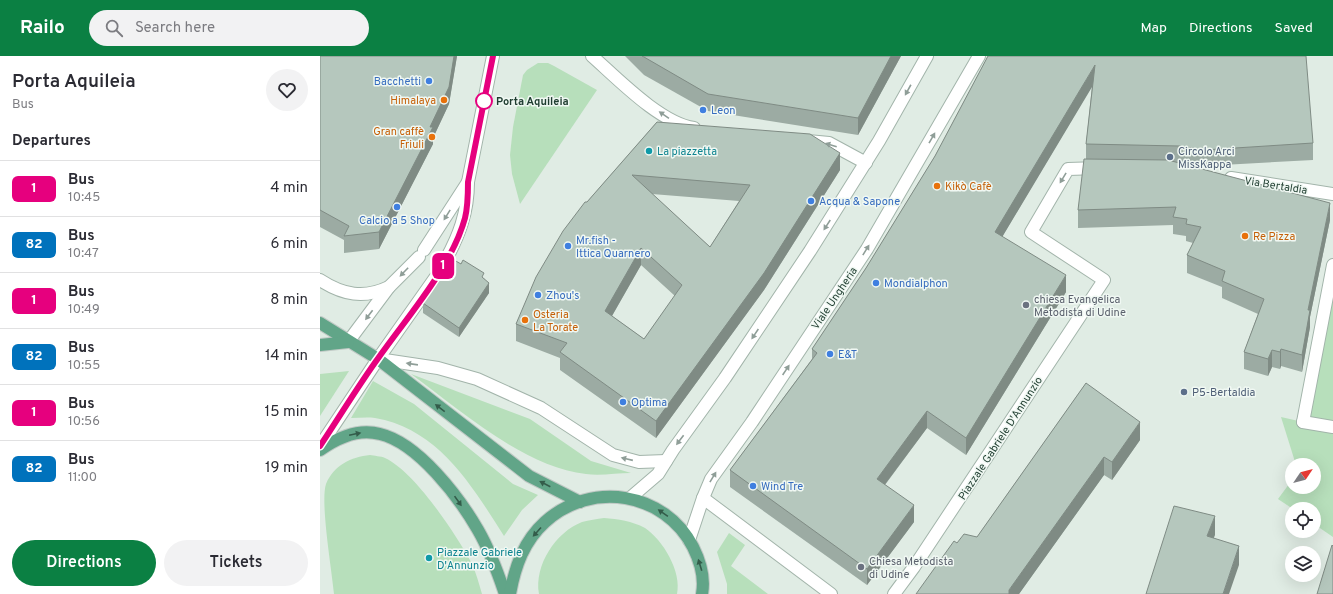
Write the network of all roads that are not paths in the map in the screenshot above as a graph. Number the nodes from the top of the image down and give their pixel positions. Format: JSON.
{"nodes":[{"id":1,"x":493,"y":56,"type":"edge"},
{"id":2,"x":592,"y":56,"type":"edge"},
{"id":3,"x":927,"y":56,"type":"edge"},
{"id":4,"x":979,"y":56,"type":"edge"},
{"id":5,"x":705,"y":130,"type":"edge"},
{"id":6,"x":798,"y":140,"type":"edge"},
{"id":7,"x":866,"y":163,"type":"junction"},
{"id":8,"x":1114,"y":168,"type":"edge"},
{"id":9,"x":1218,"y":176,"type":"edge"},
{"id":10,"x":468,"y":182,"type":"junction"},
{"id":11,"x":1333,"y":194,"type":"edge"},
{"id":12,"x":1333,"y":265,"type":"edge"},
{"id":13,"x":320,"y":280,"type":"edge"},
{"id":14,"x":389,"y":287,"type":"junction"},
{"id":15,"x":320,"y":323,"type":"edge"},
{"id":16,"x":348,"y":342,"type":"junction"},
{"id":17,"x":320,"y":345,"type":"edge"},
{"id":18,"x":378,"y":359,"type":"junction"},
{"id":19,"x":1333,"y":427,"type":"edge"},
{"id":20,"x":320,"y":446,"type":"edge"},
{"id":21,"x":320,"y":450,"type":"edge"},
{"id":22,"x":666,"y":461,"type":"junction"},
{"id":23,"x":630,"y":498,"type":"junction"},
{"id":24,"x":703,"y":498,"type":"junction"},
{"id":25,"x":580,"y":502,"type":"junction"},
{"id":26,"x":689,"y":540,"type":"junction"},
{"id":27,"x":506,"y":594,"type":"edge"},
{"id":28,"x":510,"y":594,"type":"edge"},
{"id":29,"x":702,"y":594,"type":"edge"},
{"id":30,"x":831,"y":594,"type":"edge"},
{"id":31,"x":894,"y":594,"type":"edge"}],
"edges":[{"from":1,"to":10,"type":"street"},
{"from":5,"to":2,"type":"street","one_way":true},
{"from":3,"to":7,"type":"street","one_way":true},
{"from":24,"to":4,"type":"street","name":"Viale Ungheria","one_way":true},
{"from":7,"to":6,"type":"street","one_way":true},
{"from":7,"to":22,"type":"street","one_way":true},
{"from":8,"to":31,"type":"street","name":"Piazzale Gabriele D'Annunzio","one_way":true},
{"from":9,"to":11,"type":"street","name":"Via Bertaldia"},
{"from":10,"to":14,"type":"street","one_way":true},
{"from":10,"to":18,"type":"street"},
{"from":12,"to":19,"type":"street"},
{"from":13,"to":14,"type":"street"},
{"from":14,"to":16,"type":"street","one_way":true},
{"from":15,"to":16,"type":"main road"},
{"from":16,"to":17,"type":"main road"},
{"from":16,"to":18,"type":"main road"},
{"from":18,"to":20,"type":"street"},
{"from":22,"to":18,"type":"street","one_way":true},
{"from":25,"to":18,"type":"main road","one_way":true},
{"from":21,"to":27,"type":"main road","one_way":true},
{"from":22,"to":23,"type":"street"},
{"from":23,"to":25,"type":"main road"},
{"from":26,"to":23,"type":"main road","one_way":true},
{"from":24,"to":26,"type":"street","name":"Viale Ungheria"},
{"from":24,"to":30,"type":"street"},
{"from":25,"to":28,"type":"main road","one_way":true},
{"from":29,"to":26,"type":"main road","one_way":true}]}
